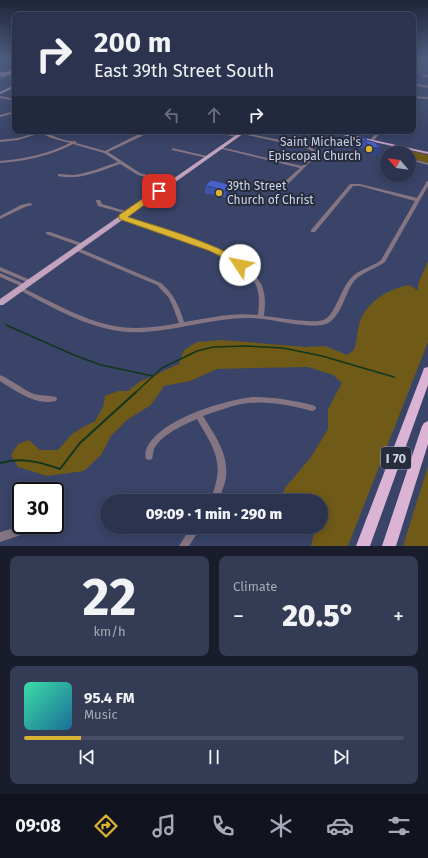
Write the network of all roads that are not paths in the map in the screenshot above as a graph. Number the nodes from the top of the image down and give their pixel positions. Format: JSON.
{"nodes":[{"id":1,"x":416,"y":85,"type":"edge"},
{"id":2,"x":12,"y":87,"type":"edge"},
{"id":3,"x":428,"y":87,"type":"edge"},
{"id":4,"x":0,"y":93,"type":"edge"},
{"id":5,"x":0,"y":97,"type":"edge"},
{"id":6,"x":416,"y":97,"type":"edge"},
{"id":7,"x":428,"y":98,"type":"edge"},
{"id":8,"x":12,"y":99,"type":"edge"},
{"id":9,"x":12,"y":113,"type":"edge"},
{"id":10,"x":0,"y":116,"type":"edge"},
{"id":11,"x":32,"y":134,"type":"edge"},
{"id":12,"x":46,"y":134,"type":"edge"},
{"id":13,"x":138,"y":134,"type":"edge"},
{"id":14,"x":226,"y":134,"type":"edge"},
{"id":15,"x":240,"y":134,"type":"edge"},
{"id":16,"x":253,"y":134,"type":"edge"},
{"id":17,"x":342,"y":134,"type":"edge"},
{"id":18,"x":377,"y":134,"type":"edge"},
{"id":19,"x":141,"y":135,"type":"joint"},
{"id":20,"x":236,"y":136,"type":"junction"},
{"id":21,"x":372,"y":140,"type":"junction"},
{"id":22,"x":0,"y":141,"type":"edge"},
{"id":23,"x":75,"y":142,"type":"junction"},
{"id":24,"x":399,"y":146,"type":"edge"},
{"id":25,"x":220,"y":148,"type":"junction"},
{"id":26,"x":173,"y":149,"type":"dead end"},
{"id":27,"x":416,"y":149,"type":"edge"},
{"id":28,"x":428,"y":151,"type":"edge"},
{"id":29,"x":104,"y":152,"type":"junction"},
{"id":30,"x":207,"y":157,"type":"junction"},
{"id":31,"x":416,"y":161,"type":"edge"},
{"id":32,"x":0,"y":162,"type":"edge"},
{"id":33,"x":121,"y":162,"type":"junction"},
{"id":34,"x":428,"y":164,"type":"edge"},
{"id":35,"x":302,"y":167,"type":"junction"},
{"id":36,"x":59,"y":176,"type":"dead end"},
{"id":37,"x":172,"y":182,"type":"junction"},
{"id":38,"x":428,"y":182,"type":"edge"},
{"id":39,"x":278,"y":186,"type":"dead end"},
{"id":40,"x":418,"y":200,"type":"junction"},
{"id":41,"x":98,"y":201,"type":"dead end"},
{"id":42,"x":30,"y":204,"type":"dead end"},
{"id":43,"x":124,"y":215,"type":"junction"},
{"id":44,"x":0,"y":218,"type":"edge"},
{"id":45,"x":313,"y":231,"type":"dead end"},
{"id":46,"x":48,"y":233,"type":"dead end"},
{"id":47,"x":82,"y":245,"type":"junction"},
{"id":48,"x":76,"y":249,"type":"junction"},
{"id":49,"x":0,"y":269,"type":"edge"},
{"id":50,"x":0,"y":275,"type":"edge"},
{"id":51,"x":25,"y":285,"type":"junction"},
{"id":52,"x":0,"y":303,"type":"edge"},
{"id":53,"x":261,"y":317,"type":"junction"},
{"id":54,"x":182,"y":324,"type":"junction"},
{"id":55,"x":428,"y":371,"type":"edge"},
{"id":56,"x":0,"y":378,"type":"edge"},
{"id":57,"x":53,"y":399,"type":"dead end"},
{"id":58,"x":312,"y":408,"type":"dead end"},
{"id":59,"x":198,"y":416,"type":"junction"},
{"id":60,"x":428,"y":426,"type":"edge"},
{"id":61,"x":148,"y":456,"type":"dead end"},
{"id":62,"x":217,"y":494,"type":"edge"},
{"id":63,"x":12,"y":533,"type":"edge"},
{"id":64,"x":192,"y":534,"type":"edge"},
{"id":65,"x":0,"y":537,"type":"edge"},
{"id":66,"x":184,"y":546,"type":"edge"},
{"id":67,"x":363,"y":546,"type":"edge"},
{"id":68,"x":388,"y":546,"type":"edge"}],
"edges":[{"from":1,"to":3,"type":"street"},
{"from":2,"to":4,"type":"main road"},
{"from":5,"to":8,"type":"street"},
{"from":6,"to":7,"type":"street"},
{"from":9,"to":10,"type":"street"},
{"from":11,"to":22,"type":"street"},
{"from":12,"to":23,"type":"street"},
{"from":13,"to":19,"type":"street"},
{"from":14,"to":20,"type":"street"},
{"from":15,"to":20,"type":"main road"},
{"from":16,"to":35,"type":"street"},
{"from":17,"to":21,"type":"main road"},
{"from":18,"to":21,"type":"street"},
{"from":19,"to":29,"type":"street"},
{"from":20,"to":25,"type":"main road"},
{"from":21,"to":24,"type":"main road"},
{"from":23,"to":29,"type":"street"},
{"from":23,"to":32,"type":"street"},
{"from":25,"to":30,"type":"main road"},
{"from":25,"to":35,"type":"street"},
{"from":26,"to":30,"type":"street"},
{"from":27,"to":28,"type":"main road"},
{"from":29,"to":33,"type":"street"},
{"from":30,"to":37,"type":"main road"},
{"from":31,"to":34,"type":"street"},
{"from":33,"to":36,"type":"street"},
{"from":33,"to":37,"type":"street"},
{"from":35,"to":39,"type":"street"},
{"from":37,"to":43,"type":"main road"},
{"from":38,"to":40,"type":"street"},
{"from":40,"to":45,"type":"street"},
{"from":40,"to":53,"type":"street"},
{"from":41,"to":43,"type":"street"},
{"from":42,"to":44,"type":"street"},
{"from":43,"to":47,"type":"main road"},
{"from":43,"to":53,"type":"street"},
{"from":46,"to":47,"type":"street"},
{"from":47,"to":48,"type":"main road"},
{"from":48,"to":51,"type":"main road"},
{"from":48,"to":54,"type":"street"},
{"from":49,"to":51,"type":"street"},
{"from":50,"to":51,"type":"street"},
{"from":51,"to":52,"type":"main road"},
{"from":51,"to":54,"type":"street"},
{"from":53,"to":54,"type":"street"},
{"from":55,"to":67,"type":"highway","number":"I 70"},
{"from":56,"to":57,"type":"street"},
{"from":58,"to":59,"type":"street"},
{"from":59,"to":61,"type":"street"},
{"from":59,"to":62,"type":"street"},
{"from":60,"to":68,"type":"highway","number":"I 70"},
{"from":63,"to":65,"type":"street"},
{"from":64,"to":66,"type":"street"}]}
